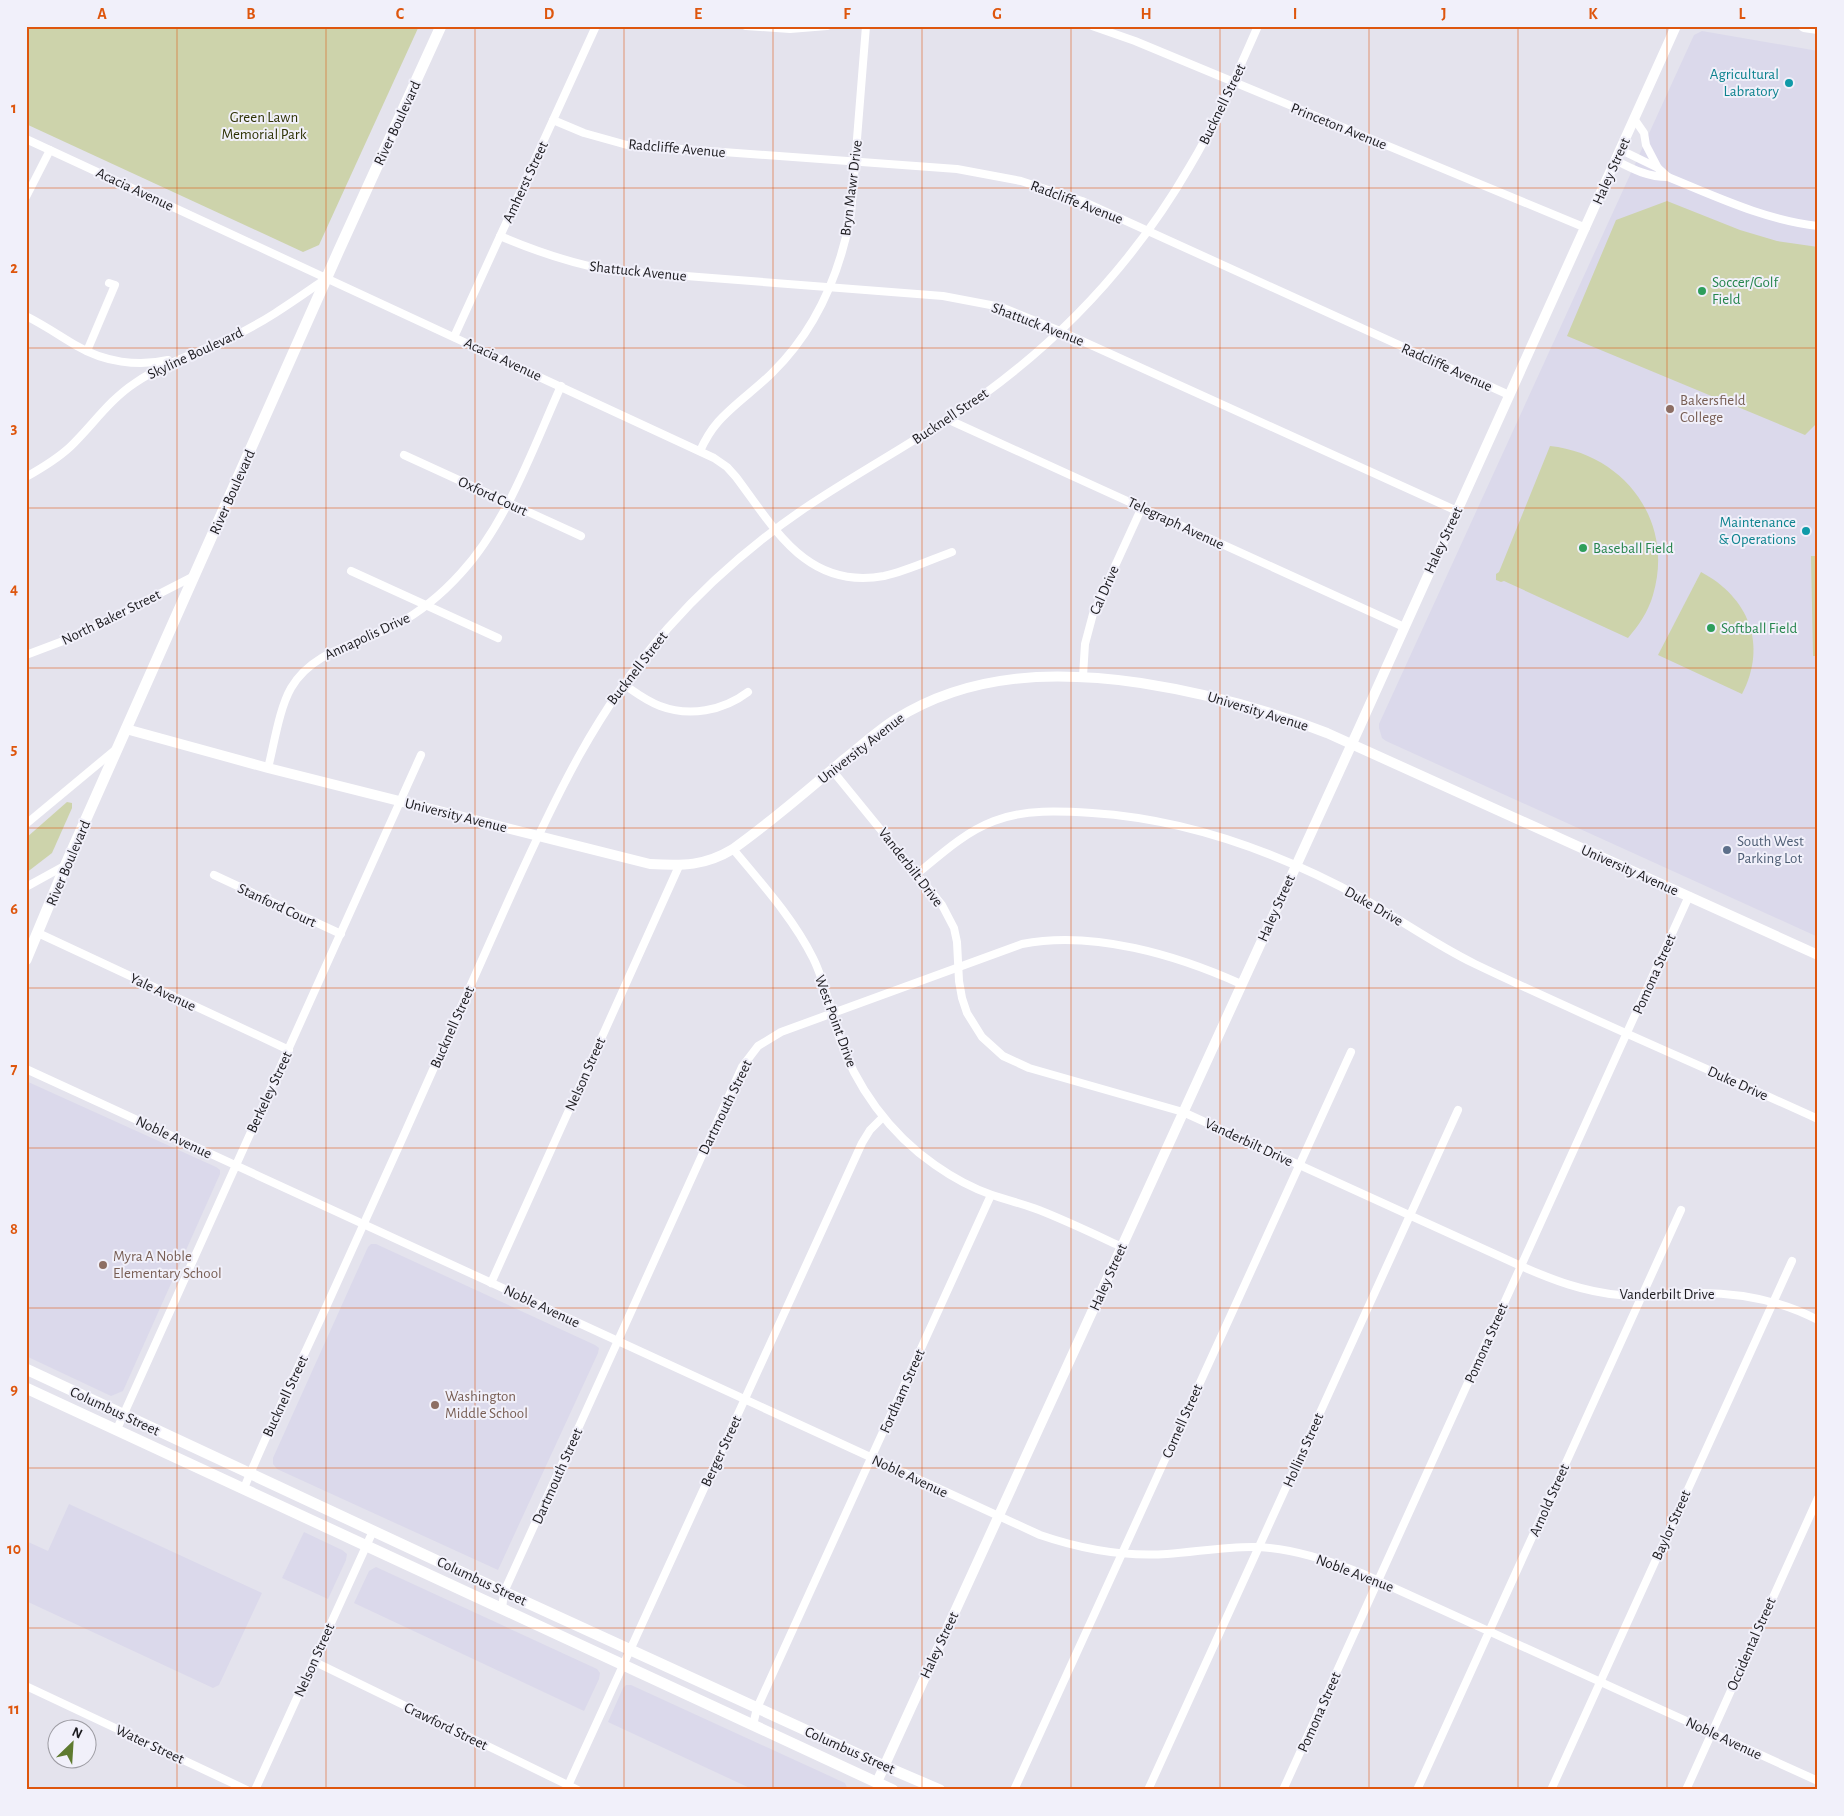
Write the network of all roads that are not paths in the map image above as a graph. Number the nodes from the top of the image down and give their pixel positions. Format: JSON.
{"nodes":[{"id":1,"x":441,"y":26,"type":"edge"},
{"id":2,"x":596,"y":26,"type":"edge"},
{"id":3,"x":746,"y":26,"type":"edge"},
{"id":4,"x":827,"y":26,"type":"edge"},
{"id":5,"x":866,"y":26,"type":"edge"},
{"id":6,"x":1092,"y":26,"type":"edge"},
{"id":7,"x":1258,"y":26,"type":"edge"},
{"id":8,"x":1676,"y":26,"type":"edge"},
{"id":9,"x":1804,"y":26,"type":"edge"},
{"id":10,"x":1818,"y":28,"type":"edge"},
{"id":11,"x":1233,"y":82,"type":"junction"},
{"id":12,"x":553,"y":120,"type":"junction"},
{"id":13,"x":1635,"y":120,"type":"junction"},
{"id":14,"x":26,"y":139,"type":"edge"},
{"id":15,"x":50,"y":150,"type":"junction"},
{"id":16,"x":1621,"y":150,"type":"junction"},
{"id":17,"x":1616,"y":161,"type":"junction"},
{"id":18,"x":856,"y":162,"type":"junction"},
{"id":19,"x":1658,"y":168,"type":"junction"},
{"id":20,"x":1668,"y":177,"type":"junction"},
{"id":21,"x":26,"y":197,"type":"edge"},
{"id":22,"x":1818,"y":226,"type":"edge"},
{"id":23,"x":1586,"y":228,"type":"junction"},
{"id":24,"x":1148,"y":231,"type":"junction"},
{"id":25,"x":500,"y":236,"type":"junction"},
{"id":26,"x":327,"y":279,"type":"junction"},
{"id":27,"x":110,"y":283,"type":"dead end"},
{"id":28,"x":830,"y":288,"type":"junction"},
{"id":29,"x":26,"y":316,"type":"edge"},
{"id":30,"x":1060,"y":330,"type":"junction"},
{"id":31,"x":454,"y":337,"type":"junction"},
{"id":32,"x":88,"y":351,"type":"junction"},
{"id":33,"x":182,"y":357,"type":"junction"},
{"id":34,"x":561,"y":386,"type":"junction"},
{"id":35,"x":1509,"y":395,"type":"junction"},
{"id":36,"x":947,"y":419,"type":"junction"},
{"id":37,"x":700,"y":450,"type":"junction"},
{"id":38,"x":404,"y":455,"type":"dead end"},
{"id":39,"x":26,"y":477,"type":"edge"},
{"id":40,"x":508,"y":503,"type":"junction"},
{"id":41,"x":1142,"y":507,"type":"junction"},
{"id":42,"x":1457,"y":511,"type":"junction"},
{"id":43,"x":775,"y":530,"type":"junction"},
{"id":44,"x":581,"y":536,"type":"dead end"},
{"id":45,"x":952,"y":552,"type":"dead end"},
{"id":46,"x":351,"y":571,"type":"dead end"},
{"id":47,"x":195,"y":576,"type":"junction"},
{"id":48,"x":426,"y":605,"type":"junction"},
{"id":49,"x":1404,"y":627,"type":"junction"},
{"id":50,"x":498,"y":638,"type":"dead end"},
{"id":51,"x":26,"y":655,"type":"edge"},
{"id":52,"x":1083,"y":676,"type":"junction"},
{"id":53,"x":623,"y":684,"type":"junction"},
{"id":54,"x":748,"y":692,"type":"dead end"},
{"id":55,"x":126,"y":729,"type":"junction"},
{"id":56,"x":1351,"y":744,"type":"junction"},
{"id":57,"x":118,"y":747,"type":"junction"},
{"id":58,"x":421,"y":755,"type":"dead end"},
{"id":59,"x":268,"y":768,"type":"junction"},
{"id":60,"x":832,"y":770,"type":"junction"},
{"id":61,"x":400,"y":801,"type":"junction"},
{"id":62,"x":26,"y":824,"type":"edge"},
{"id":63,"x":538,"y":836,"type":"junction"},
{"id":64,"x":733,"y":849,"type":"junction"},
{"id":65,"x":66,"y":864,"type":"junction"},
{"id":66,"x":679,"y":866,"type":"junction"},
{"id":67,"x":1295,"y":866,"type":"junction"},
{"id":68,"x":917,"y":874,"type":"junction"},
{"id":69,"x":214,"y":875,"type":"dead end"},
{"id":70,"x":26,"y":887,"type":"edge"},
{"id":71,"x":1689,"y":896,"type":"junction"},
{"id":72,"x":38,"y":933,"type":"junction"},
{"id":73,"x":341,"y":934,"type":"junction"},
{"id":74,"x":1818,"y":955,"type":"edge"},
{"id":75,"x":26,"y":960,"type":"edge"},
{"id":76,"x":959,"y":967,"type":"junction"},
{"id":77,"x":1241,"y":984,"type":"junction"},
{"id":78,"x":832,"y":1013,"type":"junction"},
{"id":79,"x":1627,"y":1033,"type":"junction"},
{"id":80,"x":289,"y":1050,"type":"junction"},
{"id":81,"x":1350,"y":1052,"type":"dead end"},
{"id":82,"x":26,"y":1069,"type":"edge"},
{"id":83,"x":1458,"y":1110,"type":"dead end"},
{"id":84,"x":1183,"y":1112,"type":"junction"},
{"id":85,"x":883,"y":1117,"type":"junction"},
{"id":86,"x":1818,"y":1119,"type":"edge"},
{"id":87,"x":1299,"y":1164,"type":"junction"},
{"id":88,"x":234,"y":1166,"type":"junction"},
{"id":89,"x":991,"y":1195,"type":"junction"},
{"id":90,"x":1681,"y":1210,"type":"dead end"},
{"id":91,"x":1410,"y":1215,"type":"junction"},
{"id":92,"x":364,"y":1224,"type":"junction"},
{"id":93,"x":1122,"y":1247,"type":"junction"},
{"id":94,"x":1792,"y":1261,"type":"dead end"},
{"id":95,"x":1521,"y":1266,"type":"junction"},
{"id":96,"x":491,"y":1283,"type":"junction"},
{"id":97,"x":1641,"y":1296,"type":"junction"},
{"id":98,"x":1773,"y":1302,"type":"junction"},
{"id":99,"x":1818,"y":1320,"type":"edge"},
{"id":100,"x":618,"y":1341,"type":"junction"},
{"id":101,"x":26,"y":1369,"type":"edge"},
{"id":102,"x":26,"y":1388,"type":"edge"},
{"id":103,"x":745,"y":1400,"type":"junction"},
{"id":104,"x":123,"y":1414,"type":"junction"},
{"id":105,"x":117,"y":1429,"type":"junction"},
{"id":106,"x":872,"y":1458,"type":"junction"},
{"id":107,"x":250,"y":1473,"type":"junction"},
{"id":108,"x":244,"y":1488,"type":"junction"},
{"id":109,"x":1818,"y":1498,"type":"edge"},
{"id":110,"x":999,"y":1516,"type":"junction"},
{"id":111,"x":373,"y":1530,"type":"junction"},
{"id":112,"x":366,"y":1544,"type":"junction"},
{"id":113,"x":1259,"y":1547,"type":"junction"},
{"id":114,"x":1122,"y":1554,"type":"junction"},
{"id":115,"x":1378,"y":1580,"type":"junction"},
{"id":116,"x":504,"y":1592,"type":"junction"},
{"id":117,"x":502,"y":1608,"type":"junction"},
{"id":118,"x":1489,"y":1631,"type":"junction"},
{"id":119,"x":630,"y":1649,"type":"junction"},
{"id":120,"x":313,"y":1661,"type":"junction"},
{"id":121,"x":623,"y":1665,"type":"junction"},
{"id":122,"x":1600,"y":1682,"type":"junction"},
{"id":123,"x":26,"y":1686,"type":"edge"},
{"id":124,"x":757,"y":1708,"type":"junction"},
{"id":125,"x":753,"y":1725,"type":"junction"},
{"id":126,"x":1711,"y":1732,"type":"junction"},
{"id":127,"x":884,"y":1766,"type":"junction"},
{"id":128,"x":1818,"y":1781,"type":"edge"},
{"id":129,"x":875,"y":1786,"type":"edge"},
{"id":130,"x":567,"y":1787,"type":"edge"},
{"id":131,"x":248,"y":1790,"type":"edge"},
{"id":132,"x":255,"y":1790,"type":"edge"},
{"id":133,"x":578,"y":1790,"type":"edge"},
{"id":134,"x":893,"y":1790,"type":"edge"},
{"id":135,"x":940,"y":1790,"type":"edge"},
{"id":136,"x":1014,"y":1790,"type":"edge"},
{"id":137,"x":1148,"y":1790,"type":"edge"},
{"id":138,"x":1283,"y":1790,"type":"edge"},
{"id":139,"x":1417,"y":1790,"type":"edge"},
{"id":140,"x":1551,"y":1790,"type":"edge"},
{"id":141,"x":1686,"y":1790,"type":"edge"}],
"edges":[{"from":1,"to":26,"type":"main road","name":"River Boulevard"},
{"from":2,"to":12,"type":"street","name":"Amherst Street"},
{"from":3,"to":4,"type":"street"},
{"from":5,"to":18,"type":"street","name":"Bryn Mawr Drive"},
{"from":6,"to":11,"type":"street","name":"Princeton Avenue"},
{"from":7,"to":11,"type":"street","name":"Bucknell Street"},
{"from":8,"to":13,"type":"street","name":"Haley Street"},
{"from":9,"to":10,"type":"main road"},
{"from":11,"to":23,"type":"street","name":"Princeton Avenue"},
{"from":11,"to":24,"type":"street","name":"Bucknell Street"},
{"from":12,"to":18,"type":"street","name":"Radcliffe Avenue"},
{"from":12,"to":25,"type":"street","name":"Amherst Street"},
{"from":13,"to":16,"type":"street","name":"Haley Street"},
{"from":13,"to":19,"type":"street"},
{"from":14,"to":15,"type":"street","name":"Acacia Avenue"},
{"from":15,"to":21,"type":"street"},
{"from":15,"to":26,"type":"street","name":"Acacia Avenue"},
{"from":16,"to":17,"type":"street","name":"Haley Street"},
{"from":16,"to":19,"type":"street"},
{"from":17,"to":20,"type":"street"},
{"from":17,"to":23,"type":"street","name":"Haley Street"},
{"from":18,"to":24,"type":"street","name":"Radcliffe Avenue"},
{"from":18,"to":28,"type":"street","name":"Bryn Mawr Drive"},
{"from":19,"to":20,"type":"street"},
{"from":20,"to":22,"type":"street"},
{"from":23,"to":35,"type":"street","name":"Haley Street"},
{"from":24,"to":30,"type":"street","name":"Bucknell Street"},
{"from":24,"to":35,"type":"street","name":"Radcliffe Avenue"},
{"from":25,"to":28,"type":"street","name":"Shattuck Avenue"},
{"from":25,"to":31,"type":"street","name":"Amherst Street"},
{"from":26,"to":31,"type":"street","name":"Acacia Avenue"},
{"from":26,"to":33,"type":"street","name":"Skyline Boulevard"},
{"from":26,"to":47,"type":"main road","name":"River Boulevard"},
{"from":27,"to":32,"type":"street"},
{"from":28,"to":30,"type":"street","name":"Shattuck Avenue"},
{"from":28,"to":37,"type":"street","name":"Bryn Mawr Drive"},
{"from":29,"to":32,"type":"street"},
{"from":30,"to":36,"type":"street","name":"Bucknell Street"},
{"from":30,"to":42,"type":"street","name":"Shattuck Avenue"},
{"from":31,"to":34,"type":"street","name":"Acacia Avenue"},
{"from":32,"to":33,"type":"street"},
{"from":33,"to":39,"type":"street","name":"Skyline Boulevard"},
{"from":34,"to":37,"type":"street","name":"Acacia Avenue"},
{"from":34,"to":40,"type":"street","name":"Annapolis Drive"},
{"from":35,"to":42,"type":"street","name":"Haley Street"},
{"from":36,"to":41,"type":"street","name":"Telegraph Avenue"},
{"from":36,"to":43,"type":"street","name":"Bucknell Street"},
{"from":37,"to":43,"type":"street","name":"Acacia Avenue"},
{"from":38,"to":40,"type":"street","name":"Oxford Court"},
{"from":40,"to":44,"type":"street","name":"Oxford Court"},
{"from":40,"to":48,"type":"street","name":"Annapolis Drive"},
{"from":41,"to":49,"type":"street","name":"Telegraph Avenue"},
{"from":41,"to":52,"type":"street","name":"Cal Drive"},
{"from":42,"to":49,"type":"street","name":"Haley Street"},
{"from":43,"to":45,"type":"street","name":"Acacia Avenue"},
{"from":43,"to":53,"type":"street","name":"Bucknell Street"},
{"from":46,"to":48,"type":"street"},
{"from":47,"to":51,"type":"street","name":"North Baker Street"},
{"from":47,"to":55,"type":"main road","name":"River Boulevard"},
{"from":48,"to":50,"type":"street"},
{"from":48,"to":59,"type":"street","name":"Annapolis Drive"},
{"from":49,"to":56,"type":"street","name":"Haley Street"},
{"from":52,"to":56,"type":"street","name":"University Avenue"},
{"from":52,"to":60,"type":"street","name":"University Avenue"},
{"from":53,"to":54,"type":"street"},
{"from":53,"to":63,"type":"street","name":"Bucknell Street"},
{"from":55,"to":57,"type":"main road","name":"River Boulevard"},
{"from":55,"to":59,"type":"street","name":"University Avenue"},
{"from":56,"to":67,"type":"street","name":"Haley Street"},
{"from":56,"to":71,"type":"street","name":"University Avenue"},
{"from":57,"to":62,"type":"street"},
{"from":57,"to":65,"type":"main road","name":"River Boulevard"},
{"from":58,"to":61,"type":"street","name":"Berkeley Street"},
{"from":59,"to":61,"type":"street","name":"University Avenue"},
{"from":60,"to":64,"type":"street","name":"University Avenue"},
{"from":60,"to":68,"type":"street","name":"Vanderbilt Drive"},
{"from":61,"to":63,"type":"street","name":"University Avenue"},
{"from":61,"to":73,"type":"street","name":"Berkeley Street"},
{"from":63,"to":66,"type":"street","name":"University Avenue"},
{"from":63,"to":92,"type":"street","name":"Bucknell Street"},
{"from":64,"to":66,"type":"street","name":"University Avenue"},
{"from":64,"to":78,"type":"street","name":"West Point Drive"},
{"from":65,"to":70,"type":"street"},
{"from":65,"to":72,"type":"main road","name":"River Boulevard"},
{"from":66,"to":96,"type":"street","name":"Nelson Street"},
{"from":67,"to":68,"type":"street","name":"Duke Drive"},
{"from":67,"to":77,"type":"street","name":"Haley Street"},
{"from":67,"to":79,"type":"street","name":"Duke Drive"},
{"from":68,"to":76,"type":"street","name":"Vanderbilt Drive"},
{"from":69,"to":73,"type":"street","name":"Stanford Court"},
{"from":71,"to":74,"type":"street","name":"University Avenue"},
{"from":71,"to":79,"type":"street","name":"Pomona Street"},
{"from":72,"to":75,"type":"main road","name":"River Boulevard"},
{"from":72,"to":80,"type":"street","name":"Yale Avenue"},
{"from":73,"to":80,"type":"street","name":"Berkeley Street"},
{"from":76,"to":77,"type":"street","name":"Dartmouth Street"},
{"from":76,"to":78,"type":"street","name":"Dartmouth Street"},
{"from":76,"to":84,"type":"street","name":"Vanderbilt Drive"},
{"from":77,"to":84,"type":"street","name":"Haley Street"},
{"from":78,"to":85,"type":"street","name":"West Point Drive"},
{"from":78,"to":100,"type":"street","name":"Dartmouth Street"},
{"from":79,"to":86,"type":"street","name":"Duke Drive"},
{"from":79,"to":95,"type":"street","name":"Pomona Street"},
{"from":80,"to":88,"type":"street","name":"Berkeley Street"},
{"from":81,"to":87,"type":"street","name":"Cornell Street"},
{"from":82,"to":88,"type":"street","name":"Noble Avenue"},
{"from":83,"to":91,"type":"street","name":"Hollins Street"},
{"from":84,"to":87,"type":"street","name":"Vanderbilt Drive"},
{"from":84,"to":93,"type":"street","name":"Haley Street"},
{"from":85,"to":89,"type":"street","name":"West Point Drive"},
{"from":85,"to":103,"type":"street","name":"Berger Street"},
{"from":87,"to":91,"type":"street","name":"Vanderbilt Drive"},
{"from":87,"to":114,"type":"street","name":"Cornell Street"},
{"from":88,"to":92,"type":"street","name":"Noble Avenue"},
{"from":88,"to":104,"type":"street","name":"Berkeley Street"},
{"from":89,"to":93,"type":"street","name":"West Point Drive"},
{"from":89,"to":106,"type":"street","name":"Fordham Street"},
{"from":90,"to":97,"type":"street","name":"Arnold Street"},
{"from":91,"to":95,"type":"street","name":"Vanderbilt Drive"},
{"from":91,"to":113,"type":"street","name":"Hollins Street"},
{"from":92,"to":96,"type":"street","name":"Noble Avenue"},
{"from":92,"to":107,"type":"street","name":"Bucknell Street"},
{"from":93,"to":110,"type":"street","name":"Haley Street"},
{"from":94,"to":98,"type":"street","name":"Baylor Street"},
{"from":95,"to":97,"type":"street","name":"Vanderbilt Drive"},
{"from":95,"to":115,"type":"street","name":"Pomona Street"},
{"from":96,"to":100,"type":"street","name":"Noble Avenue"},
{"from":97,"to":98,"type":"street","name":"Vanderbilt Drive"},
{"from":97,"to":118,"type":"street","name":"Arnold Street"},
{"from":98,"to":99,"type":"street","name":"Vanderbilt Drive"},
{"from":98,"to":122,"type":"street","name":"Baylor Street"},
{"from":100,"to":103,"type":"street","name":"Noble Avenue"},
{"from":100,"to":116,"type":"street","name":"Dartmouth Street"},
{"from":101,"to":104,"type":"main road","name":"Columbus Street"},
{"from":102,"to":105,"type":"main road","name":"Columbus Street"},
{"from":103,"to":106,"type":"street","name":"Noble Avenue"},
{"from":103,"to":119,"type":"street","name":"Berger Street"},
{"from":104,"to":105,"type":"street","name":"Berkeley Street"},
{"from":104,"to":107,"type":"main road","name":"Columbus Street"},
{"from":105,"to":108,"type":"main road","name":"Columbus Street"},
{"from":106,"to":110,"type":"street","name":"Noble Avenue"},
{"from":106,"to":124,"type":"street","name":"Fordham Street"},
{"from":107,"to":108,"type":"street","name":"Bucknell Street"},
{"from":107,"to":111,"type":"main road","name":"Columbus Street"},
{"from":108,"to":112,"type":"main road","name":"Columbus Street"},
{"from":109,"to":126,"type":"street","name":"Occidental Street"},
{"from":110,"to":114,"type":"street","name":"Noble Avenue"},
{"from":110,"to":127,"type":"street","name":"Haley Street"},
{"from":111,"to":112,"type":"street","name":"Nelson Street"},
{"from":111,"to":116,"type":"main road","name":"Columbus Street"},
{"from":112,"to":117,"type":"main road","name":"Columbus Street"},
{"from":112,"to":120,"type":"street","name":"Nelson Street"},
{"from":113,"to":114,"type":"street","name":"Noble Avenue"},
{"from":113,"to":115,"type":"street","name":"Noble Avenue"},
{"from":113,"to":137,"type":"street","name":"Hollins Street"},
{"from":114,"to":136,"type":"street","name":"Cornell Street"},
{"from":115,"to":118,"type":"street","name":"Noble Avenue"},
{"from":115,"to":138,"type":"street","name":"Pomona Street"},
{"from":116,"to":117,"type":"street","name":"Dartmouth Street"},
{"from":116,"to":119,"type":"main road","name":"Columbus Street"},
{"from":117,"to":121,"type":"main road","name":"Columbus Street"},
{"from":118,"to":122,"type":"street","name":"Noble Avenue"},
{"from":118,"to":139,"type":"street","name":"Arnold Street"},
{"from":119,"to":121,"type":"street","name":"Berger Street"},
{"from":119,"to":124,"type":"main road","name":"Columbus Street"},
{"from":120,"to":130,"type":"street","name":"Crawford Street"},
{"from":120,"to":132,"type":"street","name":"Nelson Street"},
{"from":121,"to":125,"type":"main road","name":"Columbus Street"},
{"from":121,"to":130,"type":"street","name":"Berger Street"},
{"from":122,"to":126,"type":"street","name":"Noble Avenue"},
{"from":122,"to":140,"type":"street","name":"Baylor Street"},
{"from":123,"to":131,"type":"street","name":"Water Street"},
{"from":124,"to":125,"type":"street","name":"Fordham Street"},
{"from":124,"to":127,"type":"main road","name":"Columbus Street"},
{"from":125,"to":129,"type":"main road","name":"Columbus Street"},
{"from":126,"to":128,"type":"street","name":"Noble Avenue"},
{"from":126,"to":141,"type":"street","name":"Occidental Street"},
{"from":127,"to":129,"type":"street","name":"Haley Street"},
{"from":127,"to":135,"type":"main road","name":"Columbus Street"},
{"from":129,"to":134,"type":"main road","name":"Columbus Street"},
{"from":130,"to":133,"type":"street","name":"Crawford Street"}]}
